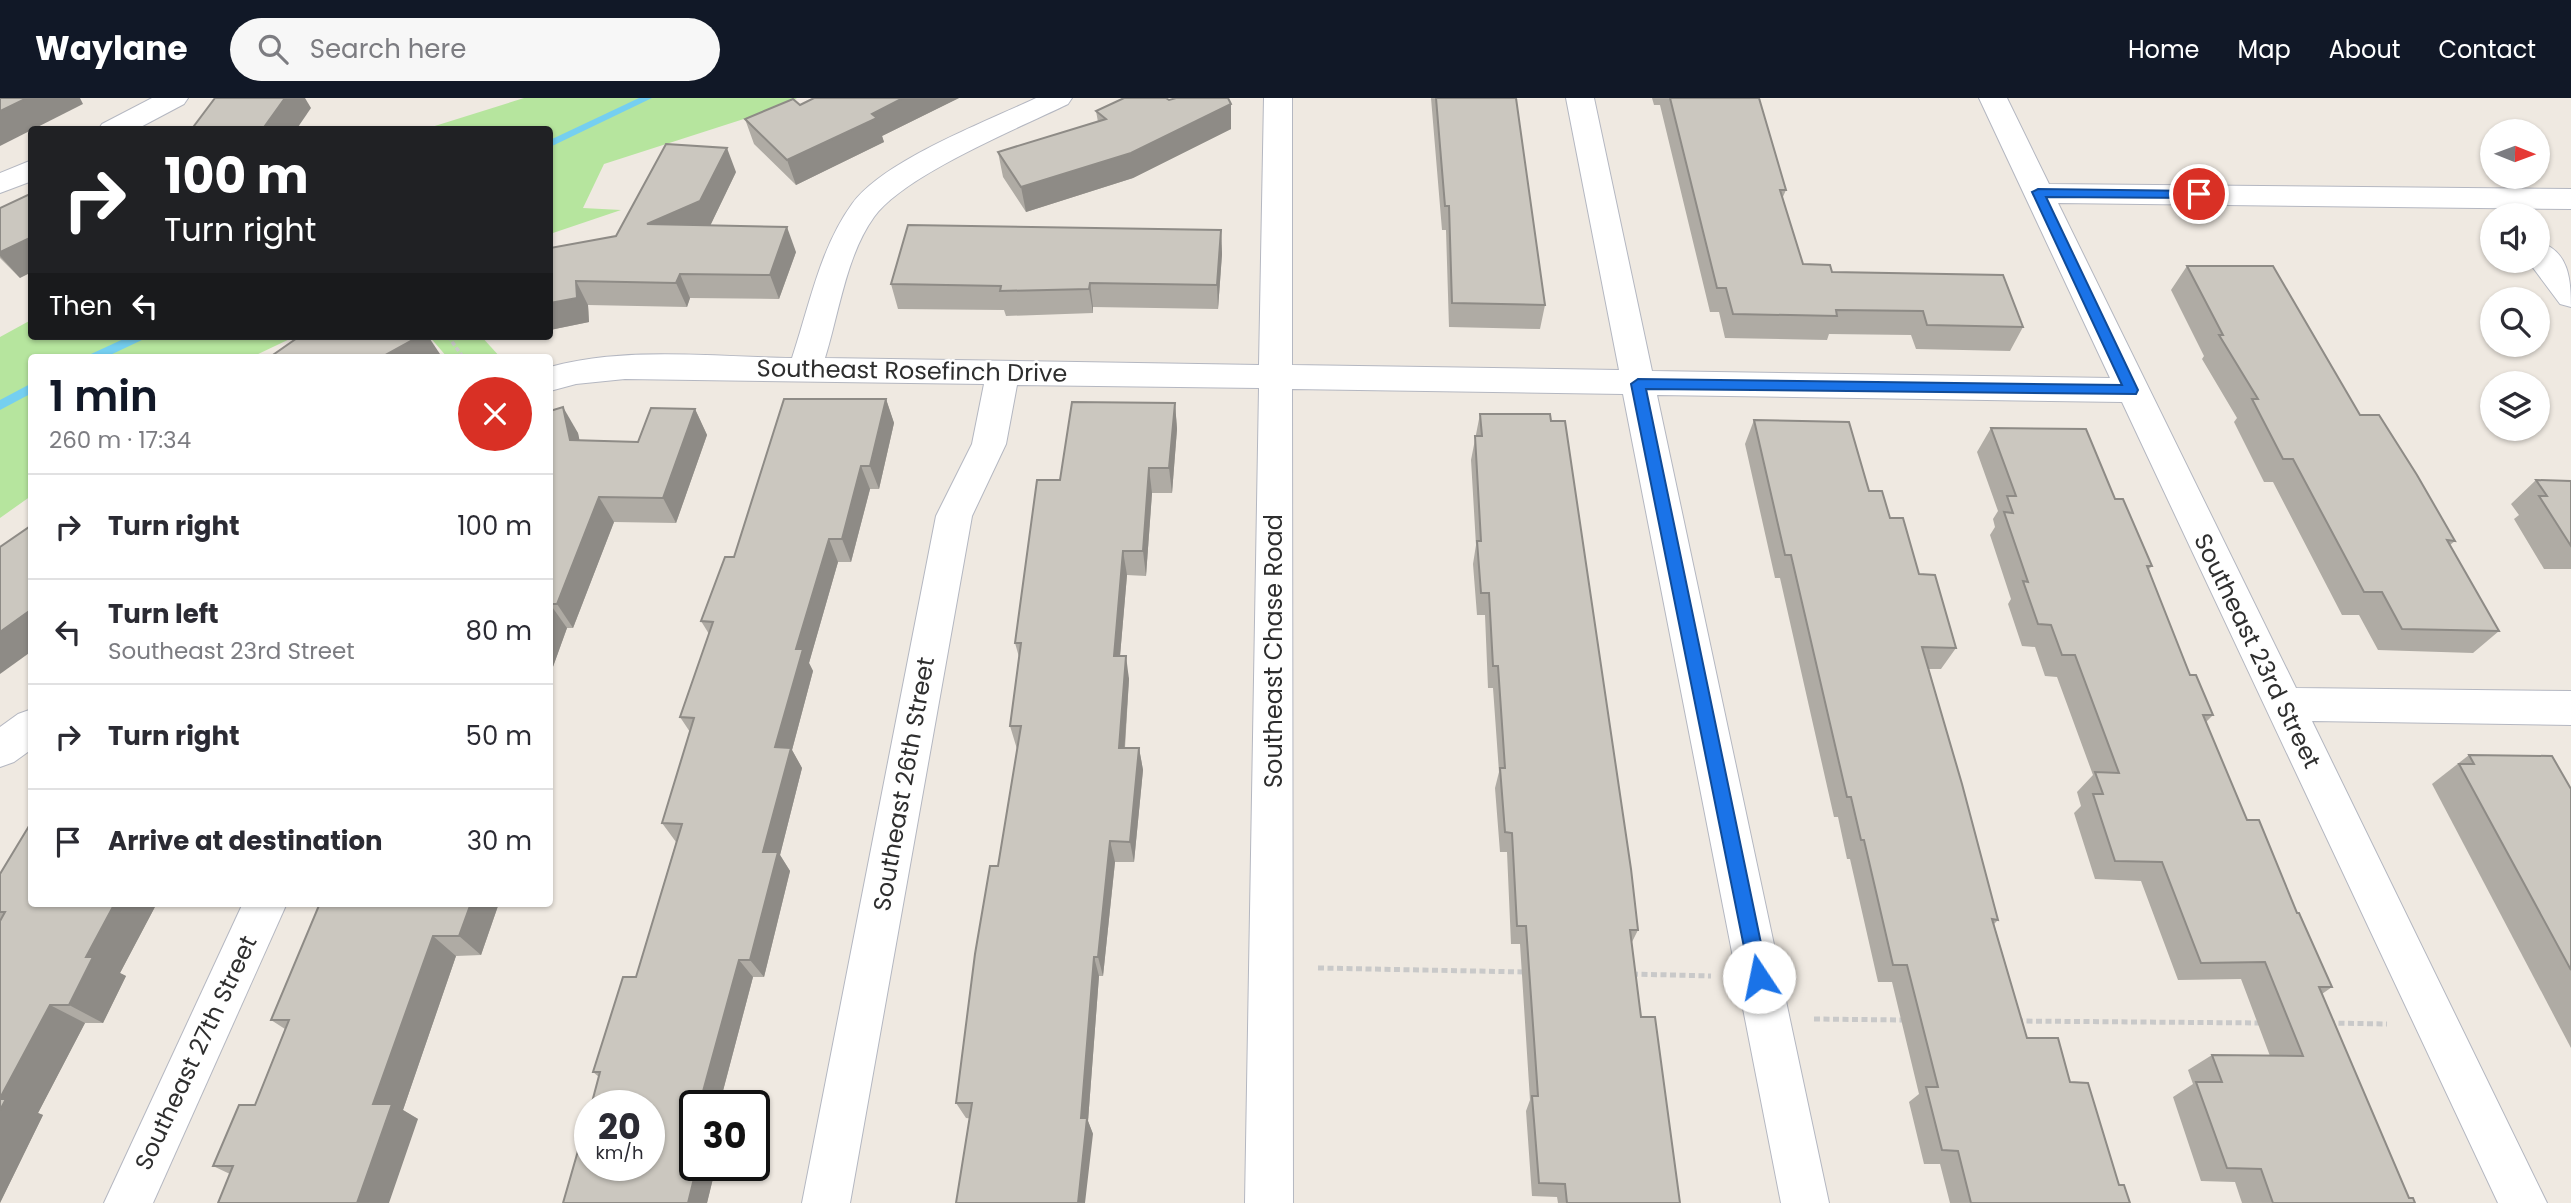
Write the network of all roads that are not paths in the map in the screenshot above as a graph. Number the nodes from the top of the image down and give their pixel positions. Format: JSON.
{"nodes":[{"id":1,"x":174,"y":98,"type":"edge"},
{"id":2,"x":1058,"y":98,"type":"edge"},
{"id":3,"x":1278,"y":98,"type":"edge"},
{"id":4,"x":1580,"y":98,"type":"edge"},
{"id":5,"x":1993,"y":98,"type":"edge"},
{"id":6,"x":120,"y":126,"type":"edge"},
{"id":7,"x":28,"y":171,"type":"edge"},
{"id":8,"x":0,"y":184,"type":"edge"},
{"id":9,"x":2038,"y":192,"type":"junction"},
{"id":10,"x":2571,"y":199,"type":"edge"},
{"id":11,"x":2537,"y":203,"type":"edge"},
{"id":12,"x":2480,"y":206,"type":"edge"},
{"id":13,"x":2550,"y":268,"type":"edge"},
{"id":14,"x":2571,"y":296,"type":"edge"},
{"id":15,"x":805,"y":370,"type":"junction"},
{"id":16,"x":1003,"y":372,"type":"junction"},
{"id":17,"x":1276,"y":376,"type":"junction"},
{"id":18,"x":553,"y":378,"type":"edge"},
{"id":19,"x":1638,"y":384,"type":"junction"},
{"id":20,"x":2131,"y":390,"type":"junction"},
{"id":21,"x":2282,"y":704,"type":"junction"},
{"id":22,"x":2571,"y":708,"type":"edge"},
{"id":23,"x":28,"y":729,"type":"edge"},
{"id":24,"x":0,"y":750,"type":"edge"},
{"id":25,"x":263,"y":907,"type":"edge"},
{"id":26,"x":128,"y":1203,"type":"edge"},
{"id":27,"x":826,"y":1203,"type":"edge"},
{"id":28,"x":1269,"y":1203,"type":"edge"},
{"id":29,"x":1805,"y":1203,"type":"edge"},
{"id":30,"x":2523,"y":1203,"type":"edge"}],
"edges":[{"from":1,"to":6,"type":"street"},
{"from":2,"to":15,"type":"street"},
{"from":3,"to":17,"type":"street","name":"Southeast Chase Road"},
{"from":4,"to":19,"type":"street"},
{"from":5,"to":9,"type":"street","name":"Southeast 23rd Street"},
{"from":7,"to":8,"type":"street"},
{"from":9,"to":12,"type":"street"},
{"from":9,"to":20,"type":"street","name":"Southeast 23rd Street"},
{"from":10,"to":11,"type":"street"},
{"from":13,"to":14,"type":"street"},
{"from":15,"to":16,"type":"street","name":"Southeast Rosefinch Drive"},
{"from":15,"to":18,"type":"street","name":"Southeast Rosefinch Drive"},
{"from":16,"to":17,"type":"street","name":"Southeast Rosefinch Drive"},
{"from":16,"to":27,"type":"street","name":"Southeast 26th Street"},
{"from":17,"to":19,"type":"street","name":"Southeast Rosefinch Drive"},
{"from":17,"to":28,"type":"street","name":"Southeast Chase Road"},
{"from":19,"to":20,"type":"street","name":"Southeast Rosefinch Drive"},
{"from":19,"to":29,"type":"street"},
{"from":20,"to":21,"type":"street","name":"Southeast 23rd Street"},
{"from":21,"to":22,"type":"street"},
{"from":21,"to":30,"type":"street","name":"Southeast 23rd Street"},
{"from":23,"to":24,"type":"street"},
{"from":25,"to":26,"type":"street","name":"Southeast 27th Street"}]}
